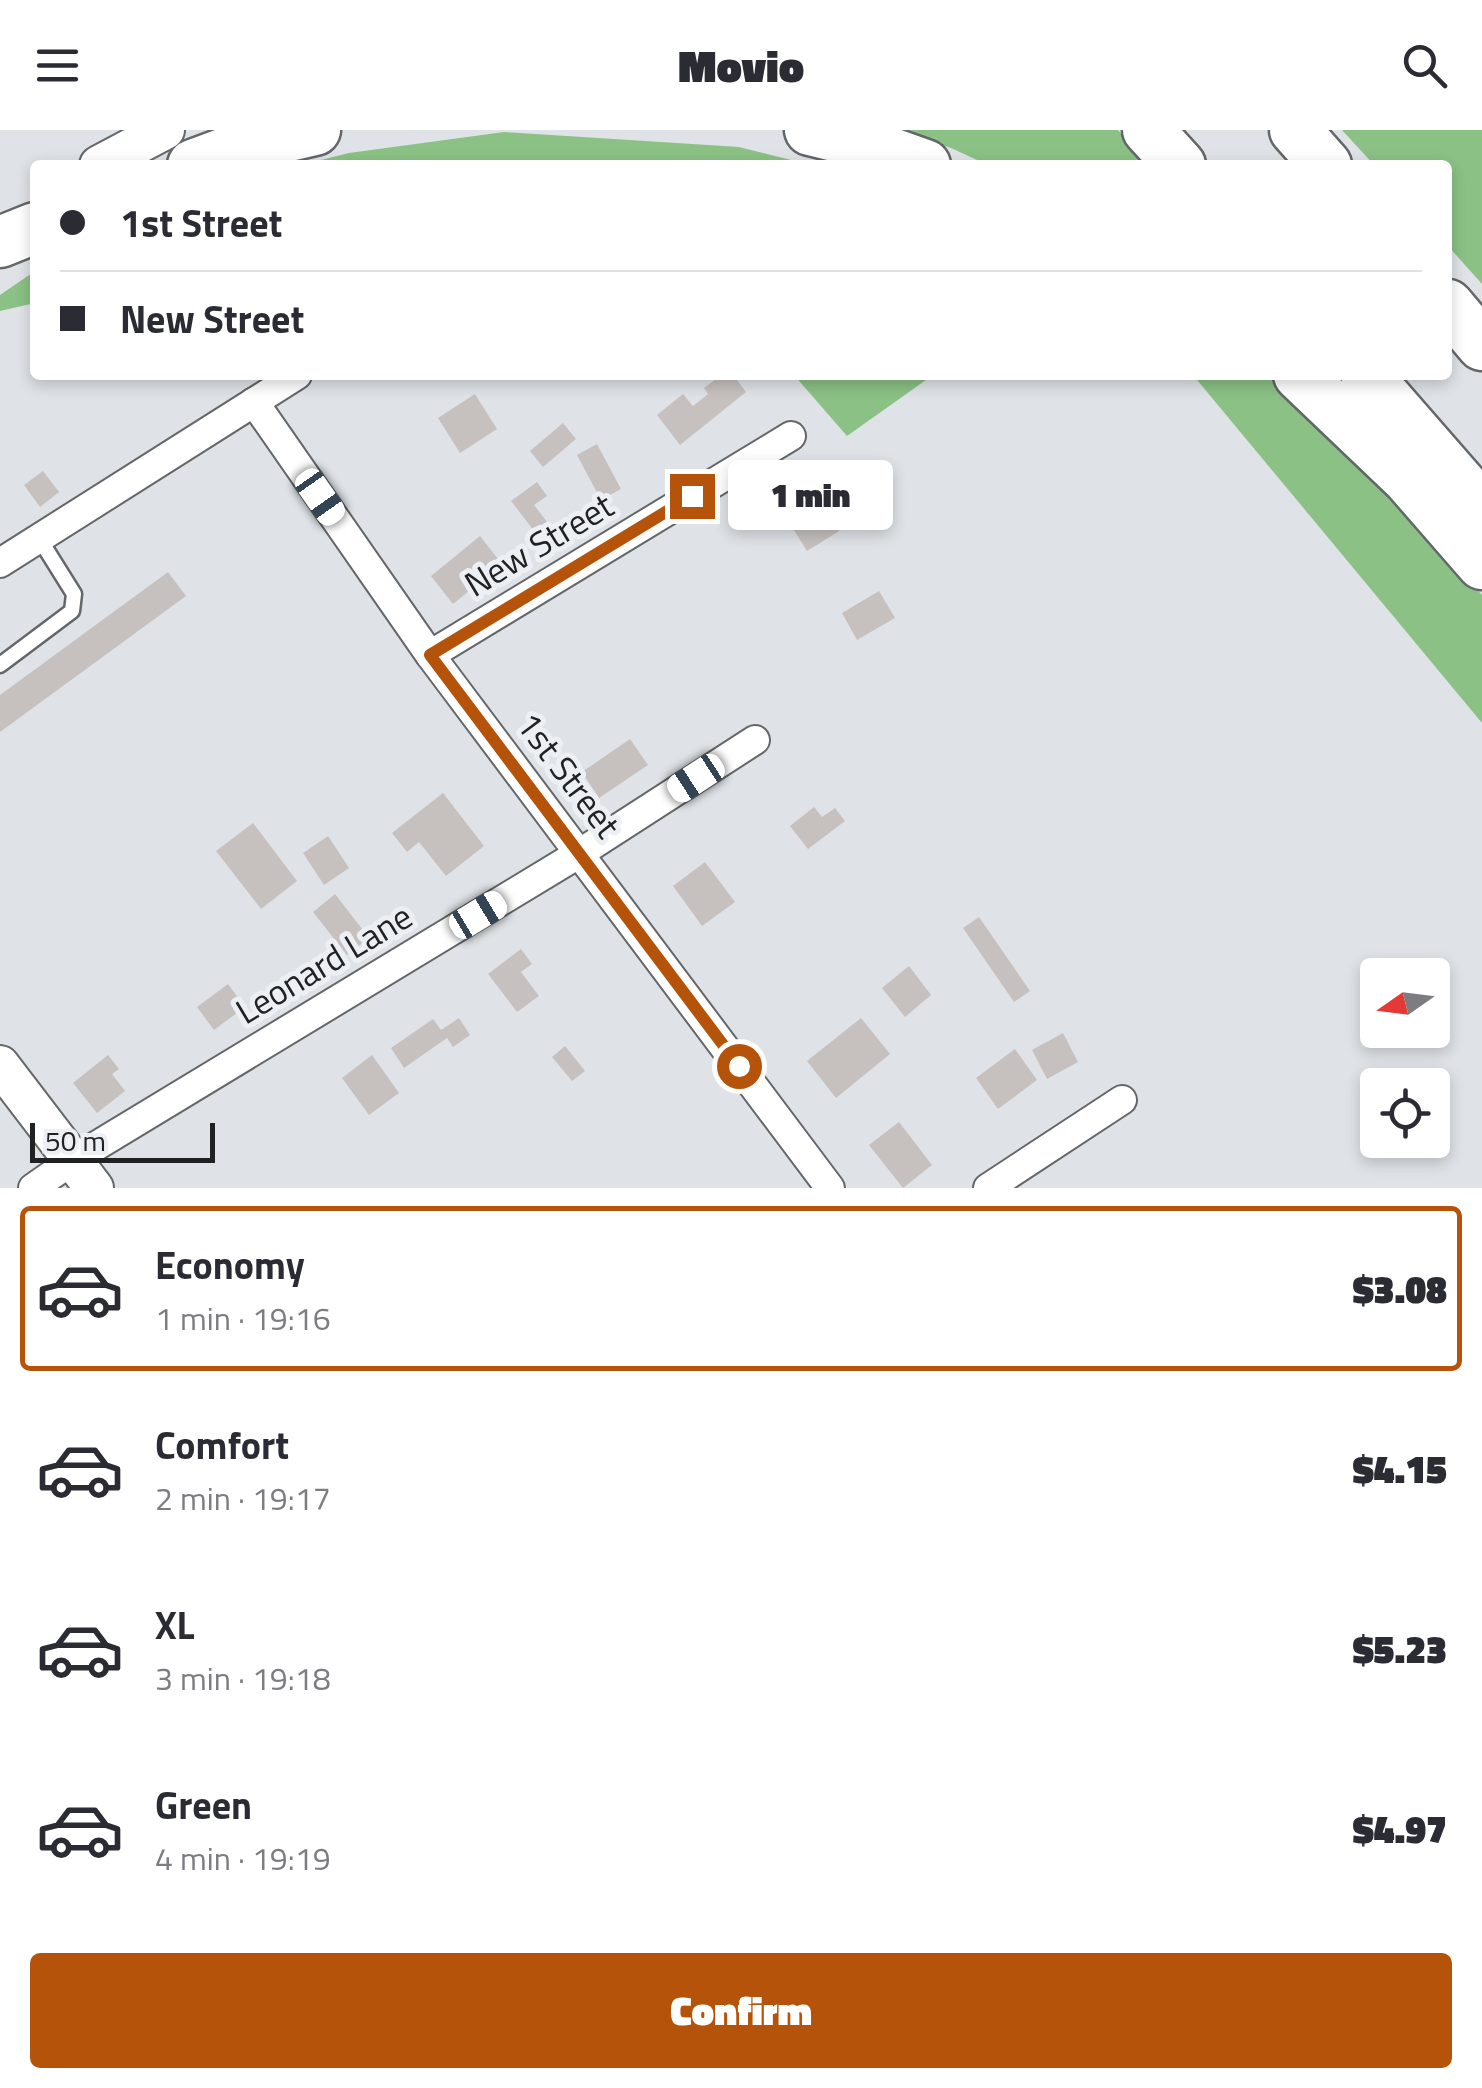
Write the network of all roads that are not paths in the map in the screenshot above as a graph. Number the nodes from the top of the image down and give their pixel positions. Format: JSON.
{"nodes":[{"id":1,"x":165,"y":130,"type":"edge"},
{"id":2,"x":315,"y":130,"type":"edge"},
{"id":3,"x":810,"y":130,"type":"edge"},
{"id":4,"x":1148,"y":130,"type":"edge"},
{"id":5,"x":1188,"y":130,"type":"edge"},
{"id":6,"x":1296,"y":130,"type":"edge"},
{"id":7,"x":109,"y":160,"type":"edge"},
{"id":8,"x":206,"y":160,"type":"edge"},
{"id":9,"x":911,"y":160,"type":"edge"},
{"id":10,"x":1175,"y":160,"type":"edge"},
{"id":11,"x":1214,"y":160,"type":"edge"},
{"id":12,"x":1322,"y":160,"type":"edge"},
{"id":13,"x":30,"y":207,"type":"edge"},
{"id":14,"x":0,"y":224,"type":"edge"},
{"id":15,"x":30,"y":230,"type":"edge"},
{"id":16,"x":0,"y":242,"type":"edge"},
{"id":17,"x":1452,"y":310,"type":"edge"},
{"id":18,"x":1482,"y":344,"type":"edge"},
{"id":19,"x":289,"y":380,"type":"edge"},
{"id":20,"x":1304,"y":380,"type":"edge"},
{"id":21,"x":1370,"y":380,"type":"edge"},
{"id":22,"x":1405,"y":380,"type":"edge"},
{"id":23,"x":254,"y":402,"type":"junction"},
{"id":24,"x":791,"y":436,"type":"dead end"},
{"id":25,"x":1482,"y":468,"type":"edge"},
{"id":26,"x":1482,"y":508,"type":"edge"},
{"id":27,"x":40,"y":538,"type":"junction"},
{"id":28,"x":0,"y":564,"type":"edge"},
{"id":29,"x":1482,"y":564,"type":"edge"},
{"id":30,"x":430,"y":655,"type":"junction"},
{"id":31,"x":0,"y":664,"type":"edge"},
{"id":32,"x":755,"y":740,"type":"dead end"},
{"id":33,"x":580,"y":854,"type":"junction"},
{"id":34,"x":0,"y":1065,"type":"edge"},
{"id":35,"x":1122,"y":1100,"type":"dead end"},
{"id":36,"x":84,"y":1174,"type":"edge"},
{"id":37,"x":33,"y":1188,"type":"edge"},
{"id":38,"x":830,"y":1188,"type":"edge"},
{"id":39,"x":988,"y":1188,"type":"edge"}],
"edges":[{"from":1,"to":7,"type":"main road"},
{"from":2,"to":8,"type":"highway"},
{"from":3,"to":9,"type":"highway"},
{"from":4,"to":10,"type":"highway"},
{"from":5,"to":11,"type":"highway"},
{"from":6,"to":12,"type":"highway"},
{"from":13,"to":14,"type":"main road"},
{"from":15,"to":16,"type":"highway"},
{"from":17,"to":18,"type":"highway"},
{"from":19,"to":23,"type":"street"},
{"from":20,"to":29,"type":"highway"},
{"from":21,"to":26,"type":"highway"},
{"from":22,"to":25,"type":"highway"},
{"from":23,"to":27,"type":"street"},
{"from":23,"to":30,"type":"street","name":"1st Street"},
{"from":24,"to":30,"type":"street","name":"New Street"},
{"from":27,"to":28,"type":"street"},
{"from":27,"to":31,"type":"lane"},
{"from":30,"to":33,"type":"street","name":"1st Street"},
{"from":32,"to":33,"type":"street","name":"Leonard Lane"},
{"from":33,"to":36,"type":"street","name":"Leonard Lane"},
{"from":33,"to":38,"type":"street","name":"1st Street"},
{"from":34,"to":36,"type":"main road"},
{"from":35,"to":39,"type":"street"},
{"from":36,"to":37,"type":"street","name":"Leonard Lane"}]}
